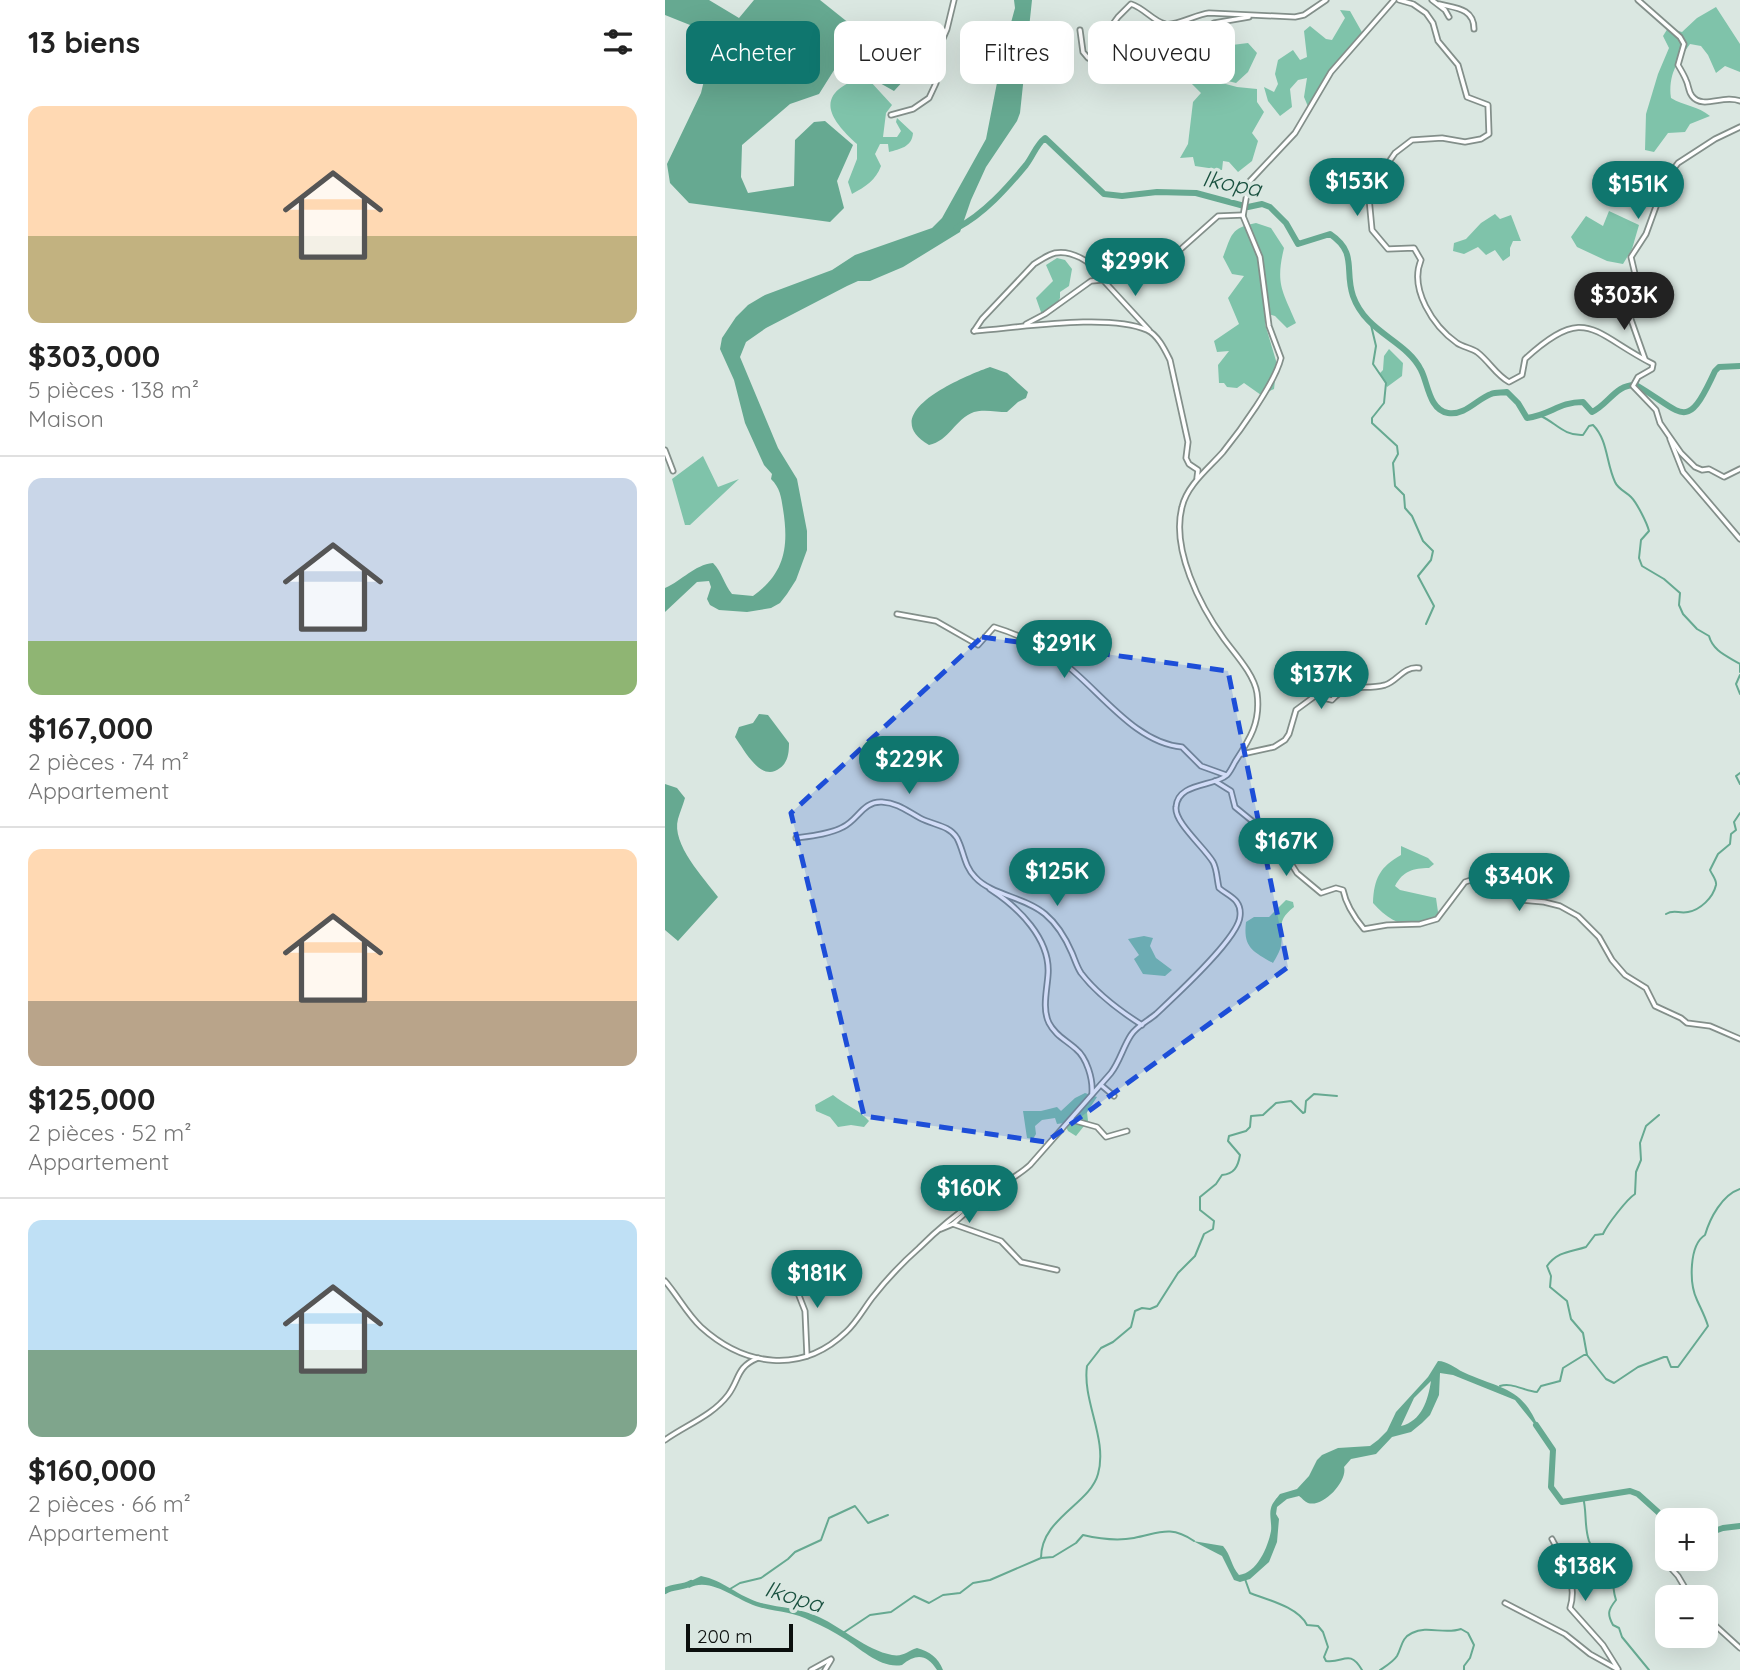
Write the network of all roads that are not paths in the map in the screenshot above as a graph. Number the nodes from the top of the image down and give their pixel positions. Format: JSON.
{"nodes":[{"id":1,"x":954,"y":0,"type":"edge"},
{"id":2,"x":1326,"y":0,"type":"edge"},
{"id":3,"x":1397,"y":0,"type":"edge"},
{"id":4,"x":1432,"y":0,"type":"edge"},
{"id":5,"x":1638,"y":0,"type":"edge"},
{"id":6,"x":1645,"y":3,"type":"edge"},
{"id":7,"x":1439,"y":4,"type":"junction"},
{"id":8,"x":1254,"y":15,"type":"junction"},
{"id":9,"x":1449,"y":17,"type":"dead end"},
{"id":10,"x":1224,"y":21,"type":"edge"},
{"id":11,"x":1474,"y":29,"type":"dead end"},
{"id":12,"x":1080,"y":30,"type":"dead end"},
{"id":13,"x":1740,"y":101,"type":"edge"},
{"id":14,"x":891,"y":115,"type":"dead end"},
{"id":15,"x":1740,"y":127,"type":"edge"},
{"id":16,"x":1243,"y":215,"type":"junction"},
{"id":17,"x":1104,"y":280,"type":"junction"},
{"id":18,"x":1024,"y":326,"type":"junction"},
{"id":19,"x":1150,"y":331,"type":"junction"},
{"id":20,"x":1646,"y":360,"type":"junction"},
{"id":21,"x":1669,"y":436,"type":"junction"},
{"id":22,"x":665,"y":450,"type":"edge"},
{"id":23,"x":1740,"y":469,"type":"edge"},
{"id":24,"x":673,"y":471,"type":"dead end"},
{"id":25,"x":1197,"y":480,"type":"junction"},
{"id":26,"x":1740,"y":539,"type":"edge"},
{"id":27,"x":897,"y":614,"type":"dead end"},
{"id":28,"x":1419,"y":668,"type":"dead end"},
{"id":29,"x":1240,"y":755,"type":"junction"},
{"id":30,"x":1227,"y":775,"type":"junction"},
{"id":31,"x":1215,"y":781,"type":"junction"},
{"id":32,"x":796,"y":838,"type":"dead end"},
{"id":33,"x":986,"y":886,"type":"junction"},
{"id":34,"x":1142,"y":1025,"type":"junction"},
{"id":35,"x":1740,"y":1039,"type":"edge"},
{"id":36,"x":1101,"y":1085,"type":"junction"},
{"id":37,"x":1092,"y":1095,"type":"junction"},
{"id":38,"x":1114,"y":1096,"type":"dead end"},
{"id":39,"x":1072,"y":1120,"type":"junction"},
{"id":40,"x":1126,"y":1132,"type":"dead end"},
{"id":41,"x":983,"y":1196,"type":"junction"},
{"id":42,"x":953,"y":1224,"type":"junction"},
{"id":43,"x":936,"y":1232,"type":"junction"},
{"id":44,"x":791,"y":1263,"type":"dead end"},
{"id":45,"x":1057,"y":1270,"type":"dead end"},
{"id":46,"x":665,"y":1281,"type":"edge"},
{"id":47,"x":807,"y":1356,"type":"junction"},
{"id":48,"x":758,"y":1358,"type":"junction"},
{"id":49,"x":665,"y":1440,"type":"edge"},
{"id":50,"x":1552,"y":1539,"type":"dead end"},
{"id":51,"x":1505,"y":1603,"type":"dead end"},
{"id":52,"x":1718,"y":1628,"type":"edge"},
{"id":53,"x":1740,"y":1648,"type":"edge"},
{"id":54,"x":1618,"y":1669,"type":"edge"},
{"id":55,"x":811,"y":1670,"type":"edge"},
{"id":56,"x":825,"y":1670,"type":"edge"}],
"edges":[{"from":1,"to":14,"type":"street"},
{"from":2,"to":8,"type":"street"},
{"from":3,"to":16,"type":"street"},
{"from":3,"to":20,"type":"street"},
{"from":4,"to":7,"type":"street"},
{"from":5,"to":6,"type":"street"},
{"from":6,"to":13,"type":"street"},
{"from":7,"to":9,"type":"street"},
{"from":7,"to":11,"type":"street"},
{"from":8,"to":10,"type":"street"},
{"from":8,"to":12,"type":"street"},
{"from":15,"to":20,"type":"street"},
{"from":16,"to":17,"type":"street"},
{"from":16,"to":25,"type":"street"},
{"from":17,"to":18,"type":"street"},
{"from":17,"to":18,"type":"street"},
{"from":17,"to":19,"type":"street"},
{"from":18,"to":19,"type":"street"},
{"from":19,"to":25,"type":"street"},
{"from":20,"to":21,"type":"street"},
{"from":21,"to":23,"type":"street"},
{"from":21,"to":26,"type":"street"},
{"from":22,"to":24,"type":"street"},
{"from":25,"to":29,"type":"street"},
{"from":27,"to":30,"type":"street"},
{"from":28,"to":29,"type":"street"},
{"from":29,"to":30,"type":"street"},
{"from":30,"to":31,"type":"street"},
{"from":31,"to":34,"type":"street"},
{"from":31,"to":35,"type":"street"},
{"from":32,"to":33,"type":"street"},
{"from":33,"to":34,"type":"street"},
{"from":33,"to":37,"type":"street"},
{"from":34,"to":36,"type":"street"},
{"from":36,"to":37,"type":"street"},
{"from":36,"to":38,"type":"street"},
{"from":37,"to":39,"type":"street"},
{"from":39,"to":40,"type":"street"},
{"from":39,"to":41,"type":"street"},
{"from":41,"to":42,"type":"street"},
{"from":41,"to":43,"type":"street"},
{"from":42,"to":43,"type":"street"},
{"from":42,"to":45,"type":"street"},
{"from":43,"to":47,"type":"street"},
{"from":44,"to":47,"type":"street"},
{"from":46,"to":48,"type":"street"},
{"from":47,"to":48,"type":"street"},
{"from":48,"to":49,"type":"street"},
{"from":50,"to":54,"type":"street"},
{"from":51,"to":54,"type":"street"},
{"from":52,"to":53,"type":"street"},
{"from":55,"to":56,"type":"street"}]}
